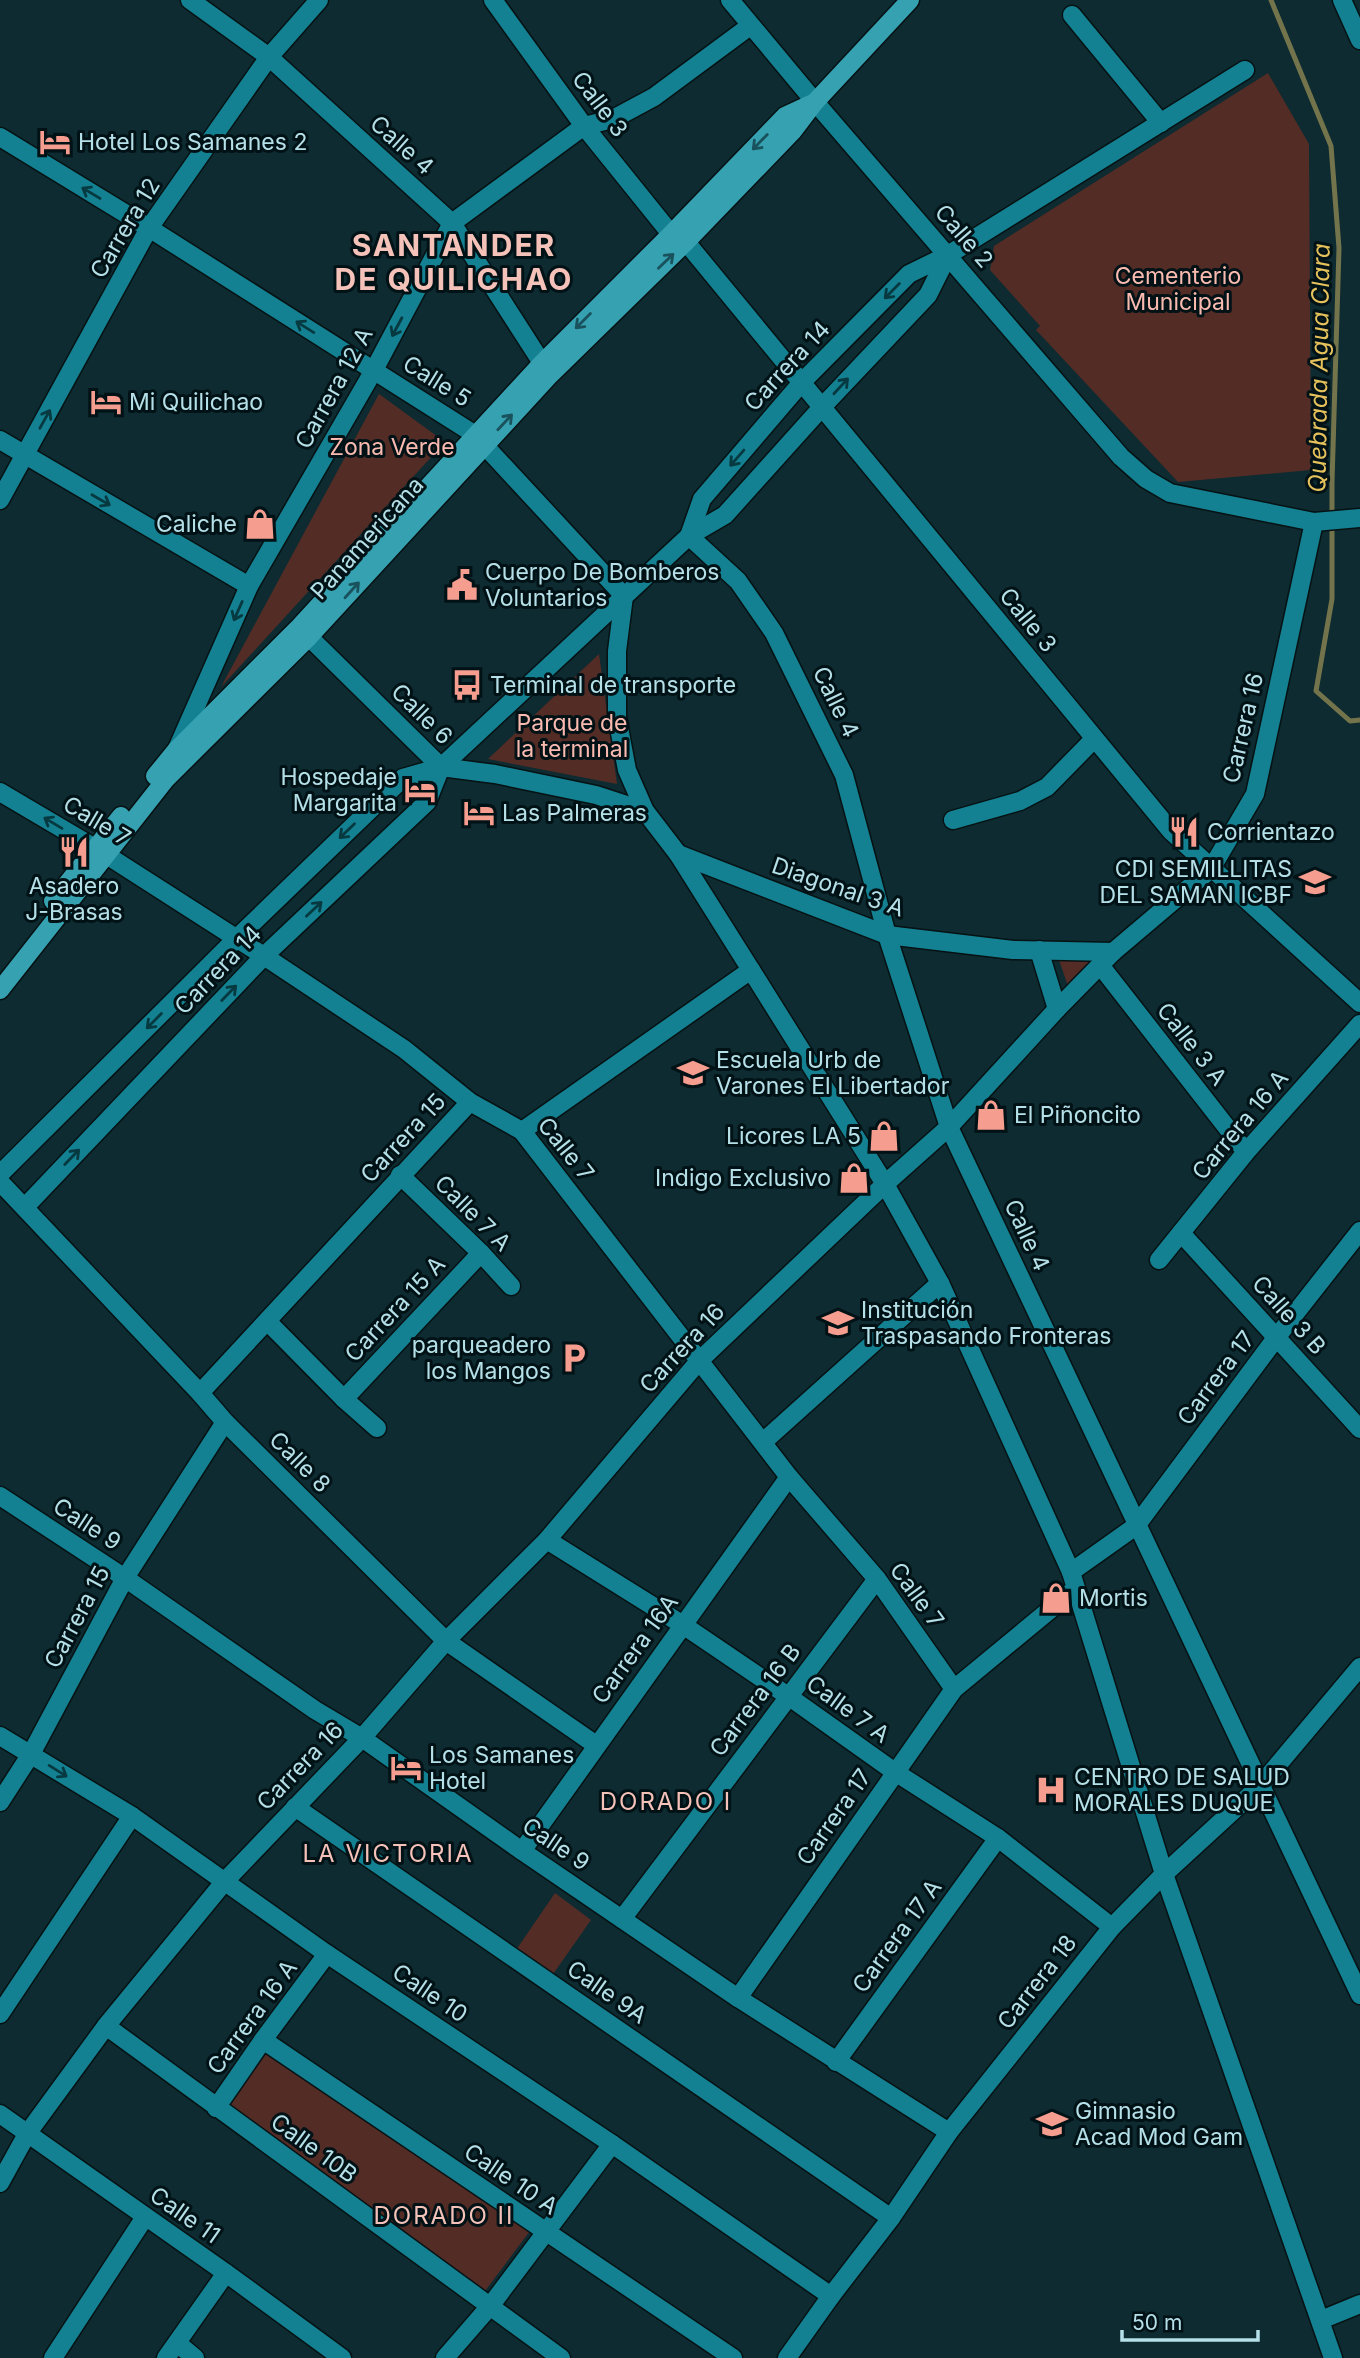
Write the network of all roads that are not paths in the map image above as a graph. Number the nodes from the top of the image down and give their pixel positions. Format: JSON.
{"nodes":[{"id":1,"x":190,"y":0,"type":"edge"},
{"id":2,"x":319,"y":0,"type":"edge"},
{"id":3,"x":493,"y":0,"type":"edge"},
{"id":4,"x":730,"y":0,"type":"edge"},
{"id":5,"x":910,"y":0,"type":"edge"},
{"id":6,"x":1350,"y":7,"type":"edge"},
{"id":7,"x":1072,"y":15,"type":"dead end"},
{"id":8,"x":750,"y":26,"type":"junction"},
{"id":9,"x":1360,"y":40,"type":"edge"},
{"id":10,"x":269,"y":57,"type":"junction"},
{"id":11,"x":1245,"y":70,"type":"dead end"},
{"id":12,"x":814,"y":102,"type":"junction"},
{"id":13,"x":1161,"y":123,"type":"junction"},
{"id":14,"x":584,"y":126,"type":"junction"},
{"id":15,"x":0,"y":137,"type":"edge"},
{"id":16,"x":452,"y":223,"type":"junction"},
{"id":17,"x":149,"y":228,"type":"junction"},
{"id":18,"x":678,"y":238,"type":"junction"},
{"id":19,"x":948,"y":255,"type":"junction"},
{"id":20,"x":542,"y":363,"type":"junction"},
{"id":21,"x":374,"y":370,"type":"junction"},
{"id":22,"x":803,"y":381,"type":"junction"},
{"id":23,"x":823,"y":406,"type":"junction"},
{"id":24,"x":480,"y":439,"type":"junction"},
{"id":25,"x":0,"y":440,"type":"edge"},
{"id":26,"x":24,"y":455,"type":"junction"},
{"id":27,"x":0,"y":500,"type":"edge"},
{"id":28,"x":1359,"y":519,"type":"edge"},
{"id":29,"x":1320,"y":521,"type":"junction"},
{"id":30,"x":689,"y":536,"type":"junction"},
{"id":31,"x":249,"y":586,"type":"junction"},
{"id":32,"x":624,"y":596,"type":"junction"},
{"id":33,"x":309,"y":637,"type":"junction"},
{"id":34,"x":1094,"y":739,"type":"junction"},
{"id":35,"x":177,"y":749,"type":"junction"},
{"id":36,"x":441,"y":767,"type":"junction"},
{"id":37,"x":0,"y":792,"type":"edge"},
{"id":38,"x":645,"y":811,"type":"junction"},
{"id":39,"x":953,"y":820,"type":"dead end"},
{"id":40,"x":100,"y":850,"type":"junction"},
{"id":41,"x":678,"y":854,"type":"junction"},
{"id":42,"x":1211,"y":869,"type":"junction"},
{"id":43,"x":887,"y":935,"type":"junction"},
{"id":44,"x":237,"y":938,"type":"junction"},
{"id":45,"x":1039,"y":950,"type":"junction"},
{"id":46,"x":264,"y":956,"type":"junction"},
{"id":47,"x":1106,"y":959,"type":"junction"},
{"id":48,"x":751,"y":970,"type":"junction"},
{"id":49,"x":0,"y":971,"type":"edge"},
{"id":50,"x":0,"y":990,"type":"edge"},
{"id":51,"x":1360,"y":1003,"type":"edge"},
{"id":52,"x":1056,"y":1009,"type":"junction"},
{"id":53,"x":1360,"y":1024,"type":"edge"},
{"id":54,"x":470,"y":1102,"type":"junction"},
{"id":55,"x":949,"y":1128,"type":"junction"},
{"id":56,"x":522,"y":1130,"type":"junction"},
{"id":57,"x":1246,"y":1152,"type":"junction"},
{"id":58,"x":0,"y":1174,"type":"edge"},
{"id":59,"x":400,"y":1175,"type":"junction"},
{"id":60,"x":0,"y":1182,"type":"edge"},
{"id":61,"x":885,"y":1184,"type":"junction"},
{"id":62,"x":25,"y":1207,"type":"junction"},
{"id":63,"x":1360,"y":1231,"type":"edge"},
{"id":64,"x":1181,"y":1233,"type":"junction"},
{"id":65,"x":481,"y":1253,"type":"junction"},
{"id":66,"x":1159,"y":1260,"type":"dead end"},
{"id":67,"x":940,"y":1283,"type":"junction"},
{"id":68,"x":511,"y":1286,"type":"dead end"},
{"id":69,"x":268,"y":1322,"type":"junction"},
{"id":70,"x":1276,"y":1338,"type":"junction"},
{"id":71,"x":699,"y":1361,"type":"junction"},
{"id":72,"x":200,"y":1392,"type":"junction"},
{"id":73,"x":344,"y":1399,"type":"junction"},
{"id":74,"x":225,"y":1422,"type":"junction"},
{"id":75,"x":377,"y":1428,"type":"dead end"},
{"id":76,"x":1360,"y":1429,"type":"edge"},
{"id":77,"x":763,"y":1442,"type":"junction"},
{"id":78,"x":789,"y":1477,"type":"junction"},
{"id":79,"x":0,"y":1496,"type":"edge"},
{"id":80,"x":1136,"y":1525,"type":"junction"},
{"id":81,"x":547,"y":1540,"type":"junction"},
{"id":82,"x":125,"y":1578,"type":"junction"},
{"id":83,"x":877,"y":1579,"type":"junction"},
{"id":84,"x":1073,"y":1581,"type":"junction"},
{"id":85,"x":683,"y":1625,"type":"junction"},
{"id":86,"x":446,"y":1641,"type":"junction"},
{"id":87,"x":1359,"y":1671,"type":"edge"},
{"id":88,"x":954,"y":1689,"type":"junction"},
{"id":89,"x":788,"y":1696,"type":"junction"},
{"id":90,"x":0,"y":1736,"type":"edge"},
{"id":91,"x":362,"y":1738,"type":"junction"},
{"id":92,"x":596,"y":1745,"type":"junction"},
{"id":93,"x":31,"y":1754,"type":"junction"},
{"id":94,"x":895,"y":1772,"type":"junction"},
{"id":95,"x":1260,"y":1786,"type":"junction"},
{"id":96,"x":0,"y":1802,"type":"edge"},
{"id":97,"x":295,"y":1807,"type":"junction"},
{"id":98,"x":132,"y":1816,"type":"junction"},
{"id":99,"x":998,"y":1838,"type":"junction"},
{"id":100,"x":522,"y":1851,"type":"junction"},
{"id":101,"x":1164,"y":1874,"type":"junction"},
{"id":102,"x":225,"y":1881,"type":"junction"},
{"id":103,"x":622,"y":1919,"type":"junction"},
{"id":104,"x":1112,"y":1927,"type":"junction"},
{"id":105,"x":327,"y":1954,"type":"junction"},
{"id":106,"x":1360,"y":1993,"type":"edge"},
{"id":107,"x":738,"y":1998,"type":"junction"},
{"id":108,"x":0,"y":2014,"type":"edge"},
{"id":109,"x":106,"y":2026,"type":"junction"},
{"id":110,"x":263,"y":2040,"type":"junction"},
{"id":111,"x":836,"y":2062,"type":"junction"},
{"id":112,"x":216,"y":2108,"type":"junction"},
{"id":113,"x":0,"y":2114,"type":"edge"},
{"id":114,"x":949,"y":2132,"type":"junction"},
{"id":115,"x":27,"y":2134,"type":"junction"},
{"id":116,"x":611,"y":2144,"type":"junction"},
{"id":117,"x":0,"y":2183,"type":"edge"},
{"id":118,"x":145,"y":2217,"type":"junction"},
{"id":119,"x":891,"y":2218,"type":"junction"},
{"id":120,"x":546,"y":2232,"type":"junction"},
{"id":121,"x":226,"y":2273,"type":"junction"},
{"id":122,"x":831,"y":2296,"type":"junction"},
{"id":123,"x":1360,"y":2304,"type":"edge"},
{"id":124,"x":491,"y":2305,"type":"junction"},
{"id":125,"x":1321,"y":2320,"type":"junction"},
{"id":126,"x":172,"y":2351,"type":"edge"},
{"id":127,"x":53,"y":2358,"type":"edge"},
{"id":128,"x":195,"y":2358,"type":"edge"},
{"id":129,"x":342,"y":2358,"type":"edge"},
{"id":130,"x":446,"y":2358,"type":"edge"},
{"id":131,"x":561,"y":2358,"type":"edge"},
{"id":132,"x":733,"y":2358,"type":"edge"},
{"id":133,"x":788,"y":2358,"type":"edge"},
{"id":134,"x":1334,"y":2358,"type":"edge"}],
"edges":[{"from":1,"to":10,"type":"street","name":"Calle 4"},
{"from":2,"to":10,"type":"street","name":"Carrera 12"},
{"from":3,"to":14,"type":"street","name":"Calle 3"},
{"from":4,"to":8,"type":"street","name":"Calle 2"},
{"from":5,"to":12,"type":"main road","name":"Panamericana"},
{"from":6,"to":9,"type":"street"},
{"from":7,"to":13,"type":"street"},
{"from":8,"to":12,"type":"street","name":"Calle 2"},
{"from":8,"to":14,"type":"street","name":"Carrera 12 A"},
{"from":10,"to":16,"type":"street","name":"Calle 4"},
{"from":10,"to":17,"type":"street","name":"Carrera 12"},
{"from":11,"to":13,"type":"street","name":"Carrera 14"},
{"from":12,"to":18,"type":"main road","name":"Panamericana"},
{"from":12,"to":19,"type":"street","name":"Calle 2"},
{"from":13,"to":19,"type":"street","name":"Carrera 14"},
{"from":14,"to":16,"type":"street","name":"Carrera 12 A"},
{"from":14,"to":18,"type":"street","name":"Calle 3"},
{"from":17,"to":15,"type":"street","name":"Calle 5","one_way":true},
{"from":16,"to":20,"type":"street","name":"Calle 4"},
{"from":16,"to":21,"type":"street","name":"Carrera 12 A","one_way":true},
{"from":21,"to":17,"type":"street","name":"Calle 5","one_way":true},
{"from":26,"to":17,"type":"street","name":"Carrera 12","one_way":true},
{"from":18,"to":20,"type":"main road","name":"Panamericana","one_way":true},
{"from":18,"to":22,"type":"street","name":"Calle 3"},
{"from":24,"to":18,"type":"main road","name":"Panamericana","one_way":true},
{"from":19,"to":22,"type":"street","name":"Carrera 14","one_way":true},
{"from":23,"to":19,"type":"street","name":"Carrera 14","one_way":true},
{"from":19,"to":29,"type":"street","name":"Calle 2"},
{"from":20,"to":24,"type":"main road","name":"Panamericana"},
{"from":21,"to":24,"type":"street","name":"Calle 5"},
{"from":21,"to":31,"type":"street","name":"Carrera 12 A"},
{"from":22,"to":23,"type":"street","name":"Calle 3"},
{"from":22,"to":30,"type":"street","name":"Carrera 14","one_way":true},
{"from":23,"to":30,"type":"street","name":"Carrera 14"},
{"from":23,"to":34,"type":"street","name":"Calle 3"},
{"from":24,"to":32,"type":"street","name":"Calle 5"},
{"from":33,"to":24,"type":"main road","name":"Panamericana","one_way":true},
{"from":24,"to":35,"type":"main road","name":"Panamericana"},
{"from":25,"to":26,"type":"street"},
{"from":26,"to":27,"type":"street","name":"Carrera 12"},
{"from":26,"to":31,"type":"street","one_way":true},
{"from":28,"to":29,"type":"street"},
{"from":29,"to":42,"type":"street","name":"Carrera 16"},
{"from":30,"to":32,"type":"street","name":"Carrera 14"},
{"from":30,"to":43,"type":"street","name":"Calle 4"},
{"from":31,"to":35,"type":"street","name":"Carrera 12 A","one_way":true},
{"from":32,"to":36,"type":"street","name":"Carrera 14"},
{"from":32,"to":38,"type":"street"},
{"from":33,"to":36,"type":"street","name":"Calle 6"},
{"from":33,"to":40,"type":"main road","name":"Panamericana"},
{"from":34,"to":39,"type":"street"},
{"from":34,"to":42,"type":"street","name":"Calle 3"},
{"from":35,"to":40,"type":"main road","name":"Panamericana"},
{"from":36,"to":38,"type":"street","name":"Calle 6"},
{"from":36,"to":44,"type":"street","name":"Carrera 14","one_way":true},
{"from":46,"to":36,"type":"street","name":"Carrera 14","one_way":true},
{"from":40,"to":37,"type":"street","name":"Calle 7","one_way":true},
{"from":38,"to":41,"type":"street"},
{"from":40,"to":44,"type":"street","name":"Calle 7"},
{"from":40,"to":49,"type":"main road","name":"Panamericana"},
{"from":40,"to":50,"type":"main road","name":"Panamericana"},
{"from":41,"to":43,"type":"street","name":"Diagonal 3 A"},
{"from":41,"to":48,"type":"street"},
{"from":42,"to":47,"type":"street","name":"Carrera 16"},
{"from":42,"to":51,"type":"street","name":"Calle 3"},
{"from":43,"to":45,"type":"street","name":"Diagonal 3 A"},
{"from":43,"to":55,"type":"street","name":"Calle 4"},
{"from":44,"to":46,"type":"street","name":"Calle 7"},
{"from":44,"to":58,"type":"street","name":"Carrera 14","one_way":true},
{"from":45,"to":47,"type":"street","name":"Diagonal 3 A"},
{"from":45,"to":52,"type":"street"},
{"from":46,"to":54,"type":"street","name":"Calle 7"},
{"from":62,"to":46,"type":"street","name":"Carrera 14","one_way":true},
{"from":47,"to":52,"type":"street","name":"Carrera 16"},
{"from":47,"to":57,"type":"street","name":"Calle 3 A"},
{"from":48,"to":56,"type":"street"},
{"from":48,"to":61,"type":"street"},
{"from":52,"to":55,"type":"street","name":"Carrera 16"},
{"from":53,"to":57,"type":"street","name":"Carrera 16 A"},
{"from":54,"to":56,"type":"street","name":"Calle 7"},
{"from":54,"to":59,"type":"street","name":"Carrera 15"},
{"from":55,"to":61,"type":"street","name":"Carrera 16"},
{"from":55,"to":80,"type":"street","name":"Calle 4"},
{"from":56,"to":71,"type":"street","name":"Calle 7"},
{"from":57,"to":64,"type":"street","name":"Carrera 16 A"},
{"from":59,"to":65,"type":"street","name":"Calle 7 A"},
{"from":59,"to":69,"type":"street","name":"Carrera 15"},
{"from":60,"to":62,"type":"street","name":"Calle 8"},
{"from":61,"to":67,"type":"street"},
{"from":61,"to":71,"type":"street","name":"Carrera 16"},
{"from":62,"to":72,"type":"street","name":"Calle 8"},
{"from":63,"to":70,"type":"street","name":"Carrera 17"},
{"from":64,"to":66,"type":"street","name":"Carrera 16 A"},
{"from":64,"to":70,"type":"street","name":"Calle 3 B"},
{"from":65,"to":68,"type":"street","name":"Calle 7 A"},
{"from":65,"to":73,"type":"street","name":"Carrera 15 A"},
{"from":67,"to":77,"type":"street"},
{"from":67,"to":84,"type":"street"},
{"from":69,"to":72,"type":"street","name":"Carrera 15"},
{"from":69,"to":73,"type":"street"},
{"from":70,"to":76,"type":"street","name":"Calle 3 B"},
{"from":70,"to":80,"type":"street","name":"Carrera 17"},
{"from":71,"to":77,"type":"street","name":"Calle 7"},
{"from":71,"to":81,"type":"street","name":"Carrera 16"},
{"from":72,"to":74,"type":"street","name":"Calle 8"},
{"from":73,"to":75,"type":"street"},
{"from":74,"to":82,"type":"street","name":"Carrera 15"},
{"from":74,"to":86,"type":"street","name":"Calle 8"},
{"from":77,"to":78,"type":"street","name":"Calle 7"},
{"from":78,"to":83,"type":"street","name":"Calle 7"},
{"from":78,"to":85,"type":"street","name":"Carrera 16A"},
{"from":79,"to":82,"type":"street","name":"Calle 9"},
{"from":80,"to":84,"type":"street","name":"Carrera 17"},
{"from":80,"to":95,"type":"street","name":"Calle 4"},
{"from":81,"to":85,"type":"street","name":"Calle 7 A"},
{"from":81,"to":86,"type":"street","name":"Carrera 16"},
{"from":82,"to":91,"type":"street","name":"Calle 9"},
{"from":82,"to":93,"type":"street","name":"Carrera 15"},
{"from":83,"to":88,"type":"street","name":"Calle 7"},
{"from":83,"to":89,"type":"street","name":"Carrera 16 B"},
{"from":84,"to":88,"type":"street","name":"Carrera 17"},
{"from":84,"to":101,"type":"street"},
{"from":85,"to":89,"type":"street","name":"Calle 7 A"},
{"from":85,"to":92,"type":"street","name":"Carrera 16A"},
{"from":86,"to":91,"type":"street","name":"Carrera 16"},
{"from":86,"to":92,"type":"street","name":"Calle 8"},
{"from":87,"to":95,"type":"street","name":"Carrera 18"},
{"from":88,"to":94,"type":"street","name":"Carrera 17"},
{"from":89,"to":94,"type":"street","name":"Calle 7 A"},
{"from":89,"to":103,"type":"street","name":"Carrera 16 B"},
{"from":90,"to":93,"type":"street","name":"Calle 10"},
{"from":91,"to":97,"type":"street","name":"Carrera 16"},
{"from":91,"to":100,"type":"street","name":"Calle 9"},
{"from":92,"to":100,"type":"street","name":"Carrera 16A"},
{"from":93,"to":96,"type":"street","name":"Carrera 15"},
{"from":93,"to":98,"type":"street","name":"Calle 10","one_way":true},
{"from":94,"to":99,"type":"street","name":"Calle 7 A"},
{"from":94,"to":107,"type":"street","name":"Carrera 17"},
{"from":95,"to":101,"type":"street","name":"Carrera 18"},
{"from":95,"to":106,"type":"street","name":"Calle 4"},
{"from":97,"to":102,"type":"street","name":"Carrera 16"},
{"from":97,"to":119,"type":"street","name":"Calle 9A"},
{"from":98,"to":102,"type":"street","name":"Calle 10"},
{"from":98,"to":108,"type":"street"},
{"from":99,"to":104,"type":"street","name":"Calle 7 A"},
{"from":99,"to":111,"type":"street","name":"Carrera 17 A"},
{"from":100,"to":103,"type":"street","name":"Calle 9"},
{"from":101,"to":104,"type":"street","name":"Carrera 18"},
{"from":101,"to":125,"type":"street"},
{"from":102,"to":105,"type":"street","name":"Calle 10"},
{"from":102,"to":109,"type":"street","name":"Carrera 16"},
{"from":103,"to":107,"type":"street","name":"Calle 9"},
{"from":104,"to":114,"type":"street","name":"Carrera 18"},
{"from":105,"to":110,"type":"street","name":"Carrera 16 A"},
{"from":105,"to":116,"type":"street","name":"Calle 10"},
{"from":107,"to":111,"type":"street","name":"Calle 9"},
{"from":109,"to":112,"type":"street","name":"Calle 10B"},
{"from":109,"to":115,"type":"street","name":"Carrera 16"},
{"from":110,"to":112,"type":"street","name":"Carrera 16 A"},
{"from":110,"to":120,"type":"street","name":"Calle 10 A"},
{"from":111,"to":114,"type":"street","name":"Calle 9"},
{"from":112,"to":124,"type":"street","name":"Calle 10B"},
{"from":113,"to":115,"type":"street","name":"Calle 11"},
{"from":114,"to":119,"type":"street","name":"Carrera 18"},
{"from":115,"to":117,"type":"street","name":"Carrera 16"},
{"from":115,"to":118,"type":"street","name":"Calle 11"},
{"from":116,"to":120,"type":"street"},
{"from":116,"to":122,"type":"street","name":"Calle 10"},
{"from":118,"to":121,"type":"street","name":"Calle 11"},
{"from":118,"to":127,"type":"street"},
{"from":119,"to":122,"type":"street","name":"Carrera 18"},
{"from":120,"to":124,"type":"street"},
{"from":120,"to":132,"type":"street","name":"Calle 10 A"},
{"from":121,"to":126,"type":"street"},
{"from":121,"to":129,"type":"street","name":"Calle 11"},
{"from":122,"to":133,"type":"street","name":"Carrera 18"},
{"from":123,"to":125,"type":"street"},
{"from":124,"to":130,"type":"street"},
{"from":124,"to":131,"type":"street","name":"Calle 10B"},
{"from":125,"to":134,"type":"street"},
{"from":126,"to":128,"type":"street"}]}
